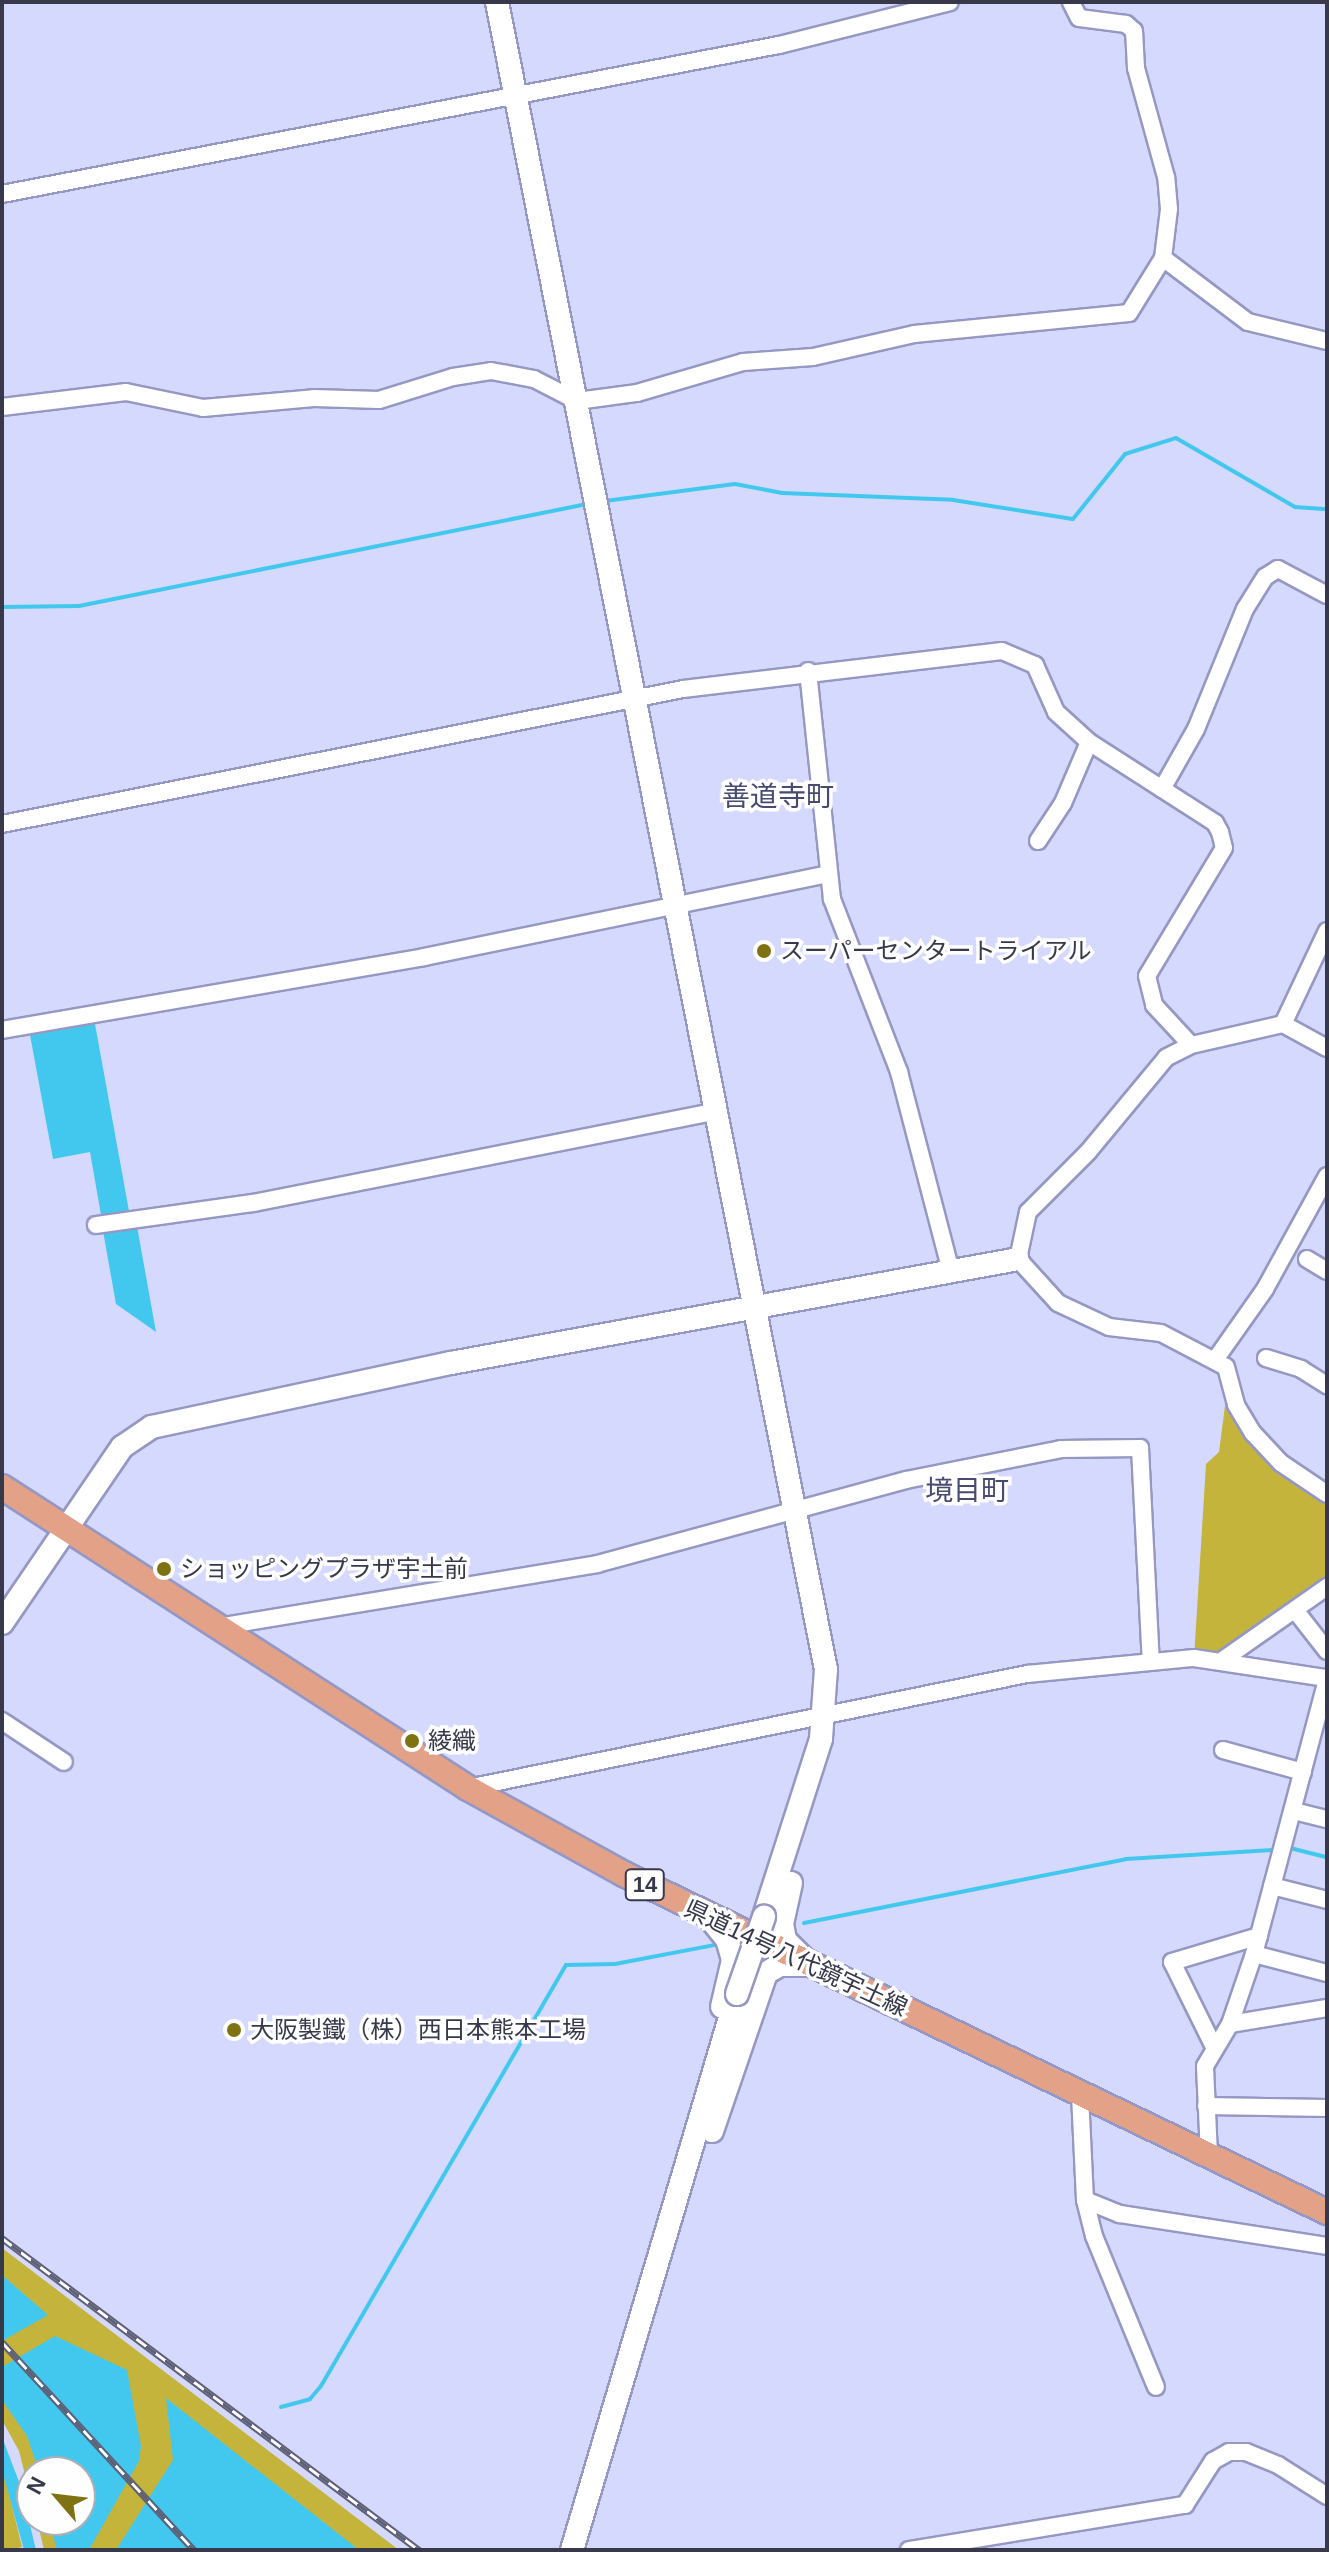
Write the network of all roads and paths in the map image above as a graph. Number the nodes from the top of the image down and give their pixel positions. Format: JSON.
{"nodes":[{"id":1,"x":497,"y":2,"type":"edge"},
{"id":2,"x":950,"y":2,"type":"edge"},
{"id":3,"x":1071,"y":2,"type":"edge"},
{"id":4,"x":517,"y":97,"type":"junction"},
{"id":5,"x":2,"y":194,"type":"edge"},
{"id":6,"x":1163,"y":258,"type":"junction"},
{"id":7,"x":1327,"y":341,"type":"edge"},
{"id":8,"x":577,"y":401,"type":"junction"},
{"id":9,"x":2,"y":407,"type":"edge"},
{"id":10,"x":1327,"y":595,"type":"edge"},
{"id":11,"x":808,"y":671,"type":"junction"},
{"id":12,"x":635,"y":702,"type":"junction"},
{"id":13,"x":1089,"y":742,"type":"junction"},
{"id":14,"x":1162,"y":789,"type":"junction"},
{"id":15,"x":2,"y":824,"type":"edge"},
{"id":16,"x":1038,"y":841,"type":"dead end"},
{"id":17,"x":827,"y":874,"type":"junction"},
{"id":18,"x":677,"y":904,"type":"junction"},
{"id":19,"x":1327,"y":931,"type":"edge"},
{"id":20,"x":1283,"y":1024,"type":"junction"},
{"id":21,"x":2,"y":1030,"type":"edge"},
{"id":22,"x":1191,"y":1045,"type":"junction"},
{"id":23,"x":1327,"y":1048,"type":"edge"},
{"id":24,"x":717,"y":1111,"type":"junction"},
{"id":25,"x":1327,"y":1176,"type":"edge"},
{"id":26,"x":96,"y":1225,"type":"dead end"},
{"id":27,"x":1018,"y":1259,"type":"junction"},
{"id":28,"x":1307,"y":1259,"type":"dead end"},
{"id":29,"x":1327,"y":1271,"type":"edge"},
{"id":30,"x":951,"y":1272,"type":"junction"},
{"id":31,"x":757,"y":1310,"type":"junction"},
{"id":32,"x":1266,"y":1358,"type":"dead end"},
{"id":33,"x":1215,"y":1360,"type":"junction"},
{"id":34,"x":1327,"y":1385,"type":"edge"},
{"id":35,"x":2,"y":1487,"type":"edge"},
{"id":36,"x":1327,"y":1494,"type":"edge"},
{"id":37,"x":795,"y":1510,"type":"junction"},
{"id":38,"x":66,"y":1527,"type":"junction"},
{"id":39,"x":1327,"y":1587,"type":"edge"},
{"id":40,"x":1295,"y":1610,"type":"junction"},
{"id":41,"x":2,"y":1623,"type":"edge"},
{"id":42,"x":217,"y":1627,"type":"junction"},
{"id":43,"x":1327,"y":1651,"type":"edge"},
{"id":44,"x":1224,"y":1659,"type":"junction"},
{"id":45,"x":1151,"y":1662,"type":"junction"},
{"id":46,"x":1327,"y":1678,"type":"edge"},
{"id":47,"x":825,"y":1714,"type":"junction"},
{"id":48,"x":2,"y":1721,"type":"edge"},
{"id":49,"x":1223,"y":1750,"type":"dead end"},
{"id":50,"x":64,"y":1762,"type":"dead end"},
{"id":51,"x":1303,"y":1772,"type":"junction"},
{"id":52,"x":468,"y":1788,"type":"junction"},
{"id":53,"x":1294,"y":1811,"type":"junction"},
{"id":54,"x":1327,"y":1819,"type":"edge"},
{"id":55,"x":1272,"y":1886,"type":"junction"},
{"id":56,"x":1327,"y":1900,"type":"edge"},
{"id":57,"x":773,"y":1912,"type":"junction"},
{"id":58,"x":709,"y":1917,"type":"junction"},
{"id":59,"x":1259,"y":1936,"type":"junction"},
{"id":60,"x":1254,"y":1954,"type":"junction"},
{"id":61,"x":812,"y":1965,"type":"junction"},
{"id":62,"x":1327,"y":1973,"type":"edge"},
{"id":63,"x":1327,"y":2008,"type":"edge"},
{"id":64,"x":1230,"y":2024,"type":"junction"},
{"id":65,"x":1215,"y":2049,"type":"junction"},
{"id":66,"x":1080,"y":2094,"type":"junction"},
{"id":67,"x":1206,"y":2106,"type":"junction"},
{"id":68,"x":1327,"y":2108,"type":"edge"},
{"id":69,"x":1209,"y":2155,"type":"junction"},
{"id":70,"x":681,"y":2182,"type":"junction"},
{"id":71,"x":1085,"y":2200,"type":"junction"},
{"id":72,"x":1327,"y":2212,"type":"edge"},
{"id":73,"x":670,"y":2217,"type":"junction"},
{"id":74,"x":1327,"y":2246,"type":"edge"},
{"id":75,"x":1156,"y":2387,"type":"dead end"},
{"id":76,"x":1327,"y":2496,"type":"edge"},
{"id":77,"x":572,"y":2550,"type":"edge"},
{"id":78,"x":909,"y":2550,"type":"edge"}],
"edges":[{"from":1,"to":4,"type":"street"},
{"from":2,"to":4,"type":"street"},
{"from":3,"to":6,"type":"street"},
{"from":4,"to":5,"type":"street"},
{"from":4,"to":8,"type":"street"},
{"from":6,"to":7,"type":"street"},
{"from":6,"to":8,"type":"street"},
{"from":8,"to":9,"type":"street"},
{"from":8,"to":12,"type":"street"},
{"from":10,"to":14,"type":"street"},
{"from":11,"to":12,"type":"street"},
{"from":11,"to":13,"type":"street"},
{"from":11,"to":17,"type":"street"},
{"from":12,"to":15,"type":"street"},
{"from":12,"to":18,"type":"street"},
{"from":13,"to":14,"type":"street"},
{"from":13,"to":16,"type":"street"},
{"from":14,"to":22,"type":"street"},
{"from":17,"to":18,"type":"street"},
{"from":17,"to":30,"type":"street"},
{"from":18,"to":21,"type":"street"},
{"from":18,"to":24,"type":"street"},
{"from":19,"to":20,"type":"street"},
{"from":20,"to":22,"type":"street"},
{"from":20,"to":23,"type":"street"},
{"from":22,"to":27,"type":"street"},
{"from":24,"to":26,"type":"street"},
{"from":24,"to":31,"type":"street"},
{"from":25,"to":33,"type":"street"},
{"from":27,"to":30,"type":"street"},
{"from":27,"to":33,"type":"street"},
{"from":28,"to":29,"type":"street"},
{"from":30,"to":31,"type":"street"},
{"from":31,"to":37,"type":"street"},
{"from":31,"to":38,"type":"street"},
{"from":32,"to":34,"type":"street"},
{"from":33,"to":36,"type":"street"},
{"from":35,"to":38,"type":"main road","name":"県道14号八代鏡宇土線","number":"14"},
{"from":37,"to":42,"type":"street"},
{"from":37,"to":45,"type":"street"},
{"from":37,"to":47,"type":"street"},
{"from":38,"to":41,"type":"street"},
{"from":38,"to":42,"type":"main road","name":"県道14号八代鏡宇土線","number":"14"},
{"from":39,"to":40,"type":"street"},
{"from":40,"to":43,"type":"street"},
{"from":40,"to":44,"type":"street"},
{"from":42,"to":52,"type":"main road","name":"県道14号八代鏡宇土線","number":"14"},
{"from":44,"to":45,"type":"street"},
{"from":44,"to":46,"type":"street"},
{"from":45,"to":47,"type":"street"},
{"from":46,"to":51,"type":"street"},
{"from":47,"to":52,"type":"street"},
{"from":47,"to":57,"type":"street"},
{"from":48,"to":50,"type":"street"},
{"from":49,"to":51,"type":"street"},
{"from":51,"to":53,"type":"street"},
{"from":52,"to":58,"type":"main road","name":"県道14号八代鏡宇土線","number":"14"},
{"from":53,"to":54,"type":"street"},
{"from":53,"to":55,"type":"street"},
{"from":55,"to":56,"type":"street"},
{"from":55,"to":59,"type":"street"},
{"from":57,"to":61,"type":"street"},
{"from":57,"to":70,"type":"street","bridge":true},
{"from":58,"to":61,"type":"main road","name":"県道14号八代鏡宇土線","number":"14"},
{"from":58,"to":70,"type":"street"},
{"from":59,"to":60,"type":"street"},
{"from":59,"to":65,"type":"street"},
{"from":60,"to":62,"type":"street"},
{"from":60,"to":64,"type":"street"},
{"from":61,"to":66,"type":"main road","name":"県道14号八代鏡宇土線","number":"14"},
{"from":61,"to":73,"type":"street"},
{"from":63,"to":64,"type":"street"},
{"from":64,"to":65,"type":"street"},
{"from":65,"to":67,"type":"street"},
{"from":66,"to":69,"type":"main road","name":"県道14号八代鏡宇土線","number":"14"},
{"from":66,"to":71,"type":"street"},
{"from":67,"to":68,"type":"street"},
{"from":67,"to":69,"type":"street"},
{"from":69,"to":72,"type":"main road","name":"県道14号八代鏡宇土線","number":"14"},
{"from":70,"to":73,"type":"street"},
{"from":71,"to":74,"type":"street"},
{"from":71,"to":75,"type":"street"},
{"from":73,"to":77,"type":"street"},
{"from":76,"to":78,"type":"street"}]}
